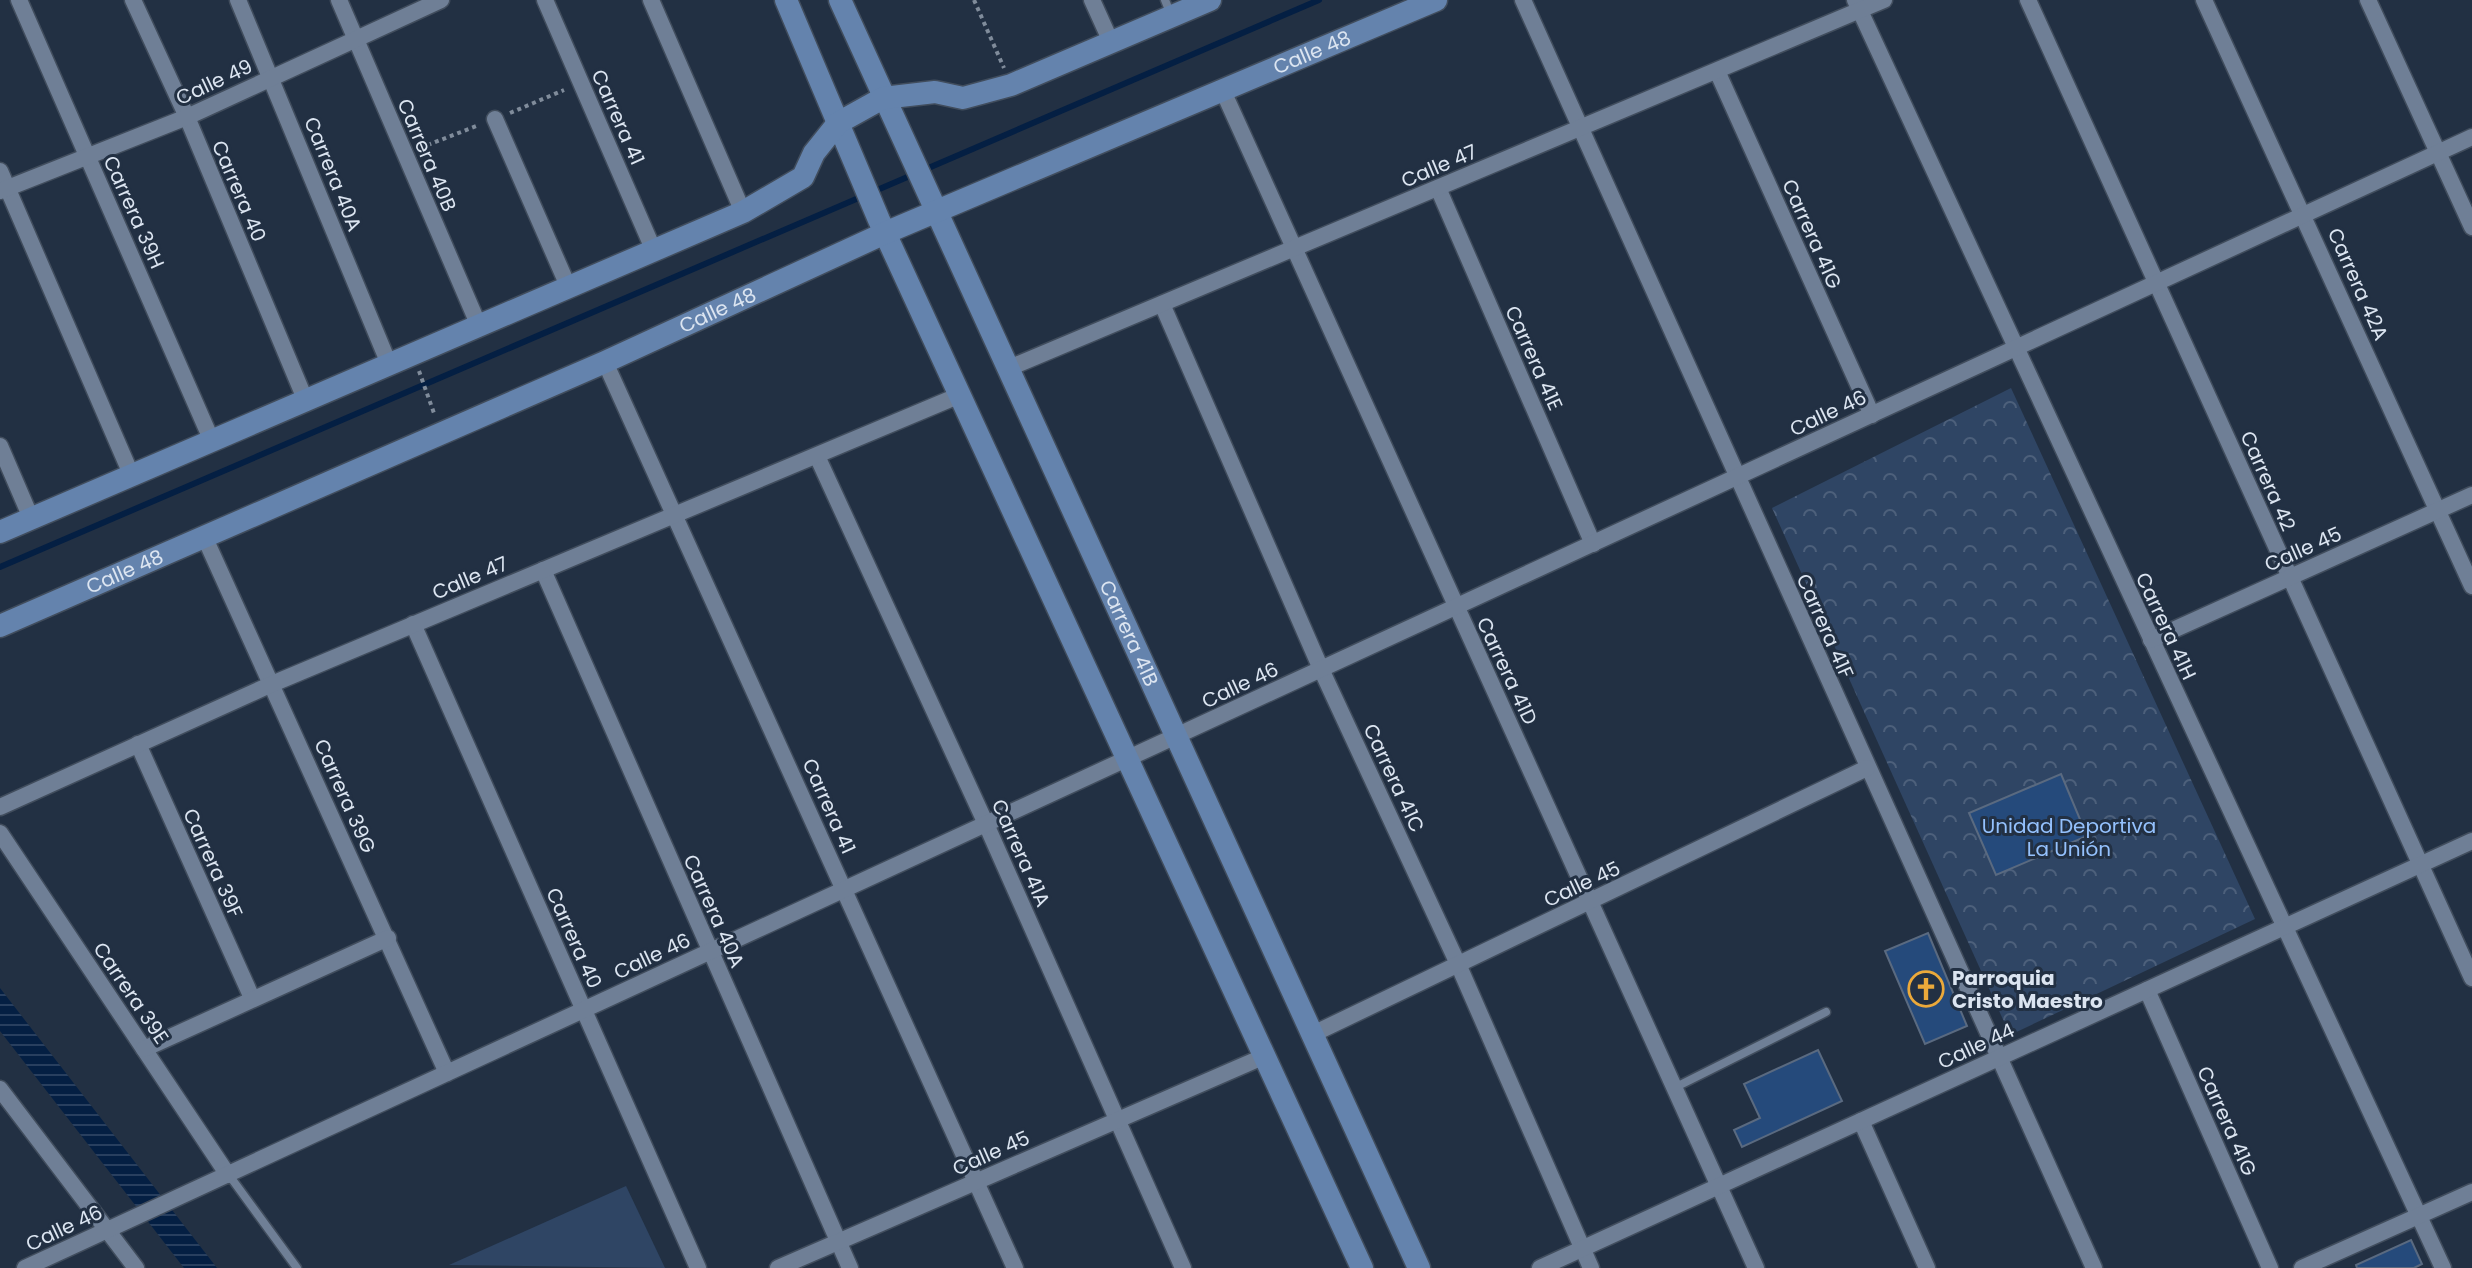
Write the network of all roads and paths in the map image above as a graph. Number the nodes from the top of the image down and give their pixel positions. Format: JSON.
{"nodes":[{"id":1,"x":19,"y":0,"type":"edge"},
{"id":2,"x":133,"y":0,"type":"edge"},
{"id":3,"x":238,"y":0,"type":"edge"},
{"id":4,"x":339,"y":0,"type":"edge"},
{"id":5,"x":441,"y":0,"type":"edge"},
{"id":6,"x":545,"y":0,"type":"edge"},
{"id":7,"x":651,"y":0,"type":"edge"},
{"id":8,"x":786,"y":0,"type":"edge"},
{"id":9,"x":840,"y":0,"type":"edge"},
{"id":10,"x":974,"y":0,"type":"edge"},
{"id":11,"x":1092,"y":0,"type":"edge"},
{"id":12,"x":1210,"y":0,"type":"edge"},
{"id":13,"x":1436,"y":0,"type":"edge"},
{"id":14,"x":1523,"y":0,"type":"edge"},
{"id":15,"x":1884,"y":0,"type":"edge"},
{"id":16,"x":2028,"y":0,"type":"edge"},
{"id":17,"x":2204,"y":0,"type":"edge"},
{"id":18,"x":2368,"y":0,"type":"edge"},
{"id":19,"x":1857,"y":5,"type":"edge"},
{"id":20,"x":1168,"y":8,"type":"edge"},
{"id":21,"x":355,"y":37,"type":"junction"},
{"id":22,"x":1111,"y":42,"type":"junction"},
{"id":23,"x":1717,"y":71,"type":"junction"},
{"id":24,"x":271,"y":78,"type":"junction"},
{"id":25,"x":1011,"y":85,"type":"junction"},
{"id":26,"x":1223,"y":91,"type":"junction"},
{"id":27,"x":883,"y":98,"type":"junction"},
{"id":28,"x":187,"y":117,"type":"junction"},
{"id":29,"x":495,"y":119,"type":"dead end"},
{"id":30,"x":838,"y":123,"type":"junction"},
{"id":31,"x":1581,"y":128,"type":"junction"},
{"id":32,"x":2472,"y":137,"type":"edge"},
{"id":33,"x":2439,"y":152,"type":"junction"},
{"id":34,"x":89,"y":158,"type":"junction"},
{"id":35,"x":0,"y":171,"type":"edge"},
{"id":36,"x":1438,"y":188,"type":"junction"},
{"id":37,"x":4,"y":189,"type":"edge"},
{"id":38,"x":743,"y":212,"type":"junction"},
{"id":39,"x":938,"y":213,"type":"junction"},
{"id":40,"x":2305,"y":214,"type":"junction"},
{"id":41,"x":881,"y":224,"type":"junction"},
{"id":42,"x":2472,"y":227,"type":"edge"},
{"id":43,"x":1296,"y":248,"type":"junction"},
{"id":44,"x":654,"y":251,"type":"junction"},
{"id":45,"x":2156,"y":283,"type":"junction"},
{"id":46,"x":568,"y":286,"type":"junction"},
{"id":47,"x":1162,"y":304,"type":"junction"},
{"id":48,"x":479,"y":326,"type":"junction"},
{"id":49,"x":2016,"y":348,"type":"junction"},
{"id":50,"x":605,"y":362,"type":"junction"},
{"id":51,"x":389,"y":364,"type":"junction"},
{"id":52,"x":1009,"y":368,"type":"junction"},
{"id":53,"x":419,"y":371,"type":"dead end"},
{"id":54,"x":960,"y":395,"type":"junction"},
{"id":55,"x":305,"y":399,"type":"junction"},
{"id":56,"x":430,"y":401,"type":"dead end"},
{"id":57,"x":1872,"y":415,"type":"junction"},
{"id":58,"x":211,"y":439,"type":"junction"},
{"id":59,"x":0,"y":446,"type":"edge"},
{"id":60,"x":817,"y":456,"type":"junction"},
{"id":61,"x":131,"y":474,"type":"junction"},
{"id":62,"x":1737,"y":477,"type":"junction"},
{"id":63,"x":2472,"y":495,"type":"edge"},
{"id":64,"x":2437,"y":511,"type":"junction"},
{"id":65,"x":674,"y":512,"type":"junction"},
{"id":66,"x":31,"y":518,"type":"junction"},
{"id":67,"x":0,"y":532,"type":"edge"},
{"id":68,"x":204,"y":536,"type":"junction"},
{"id":69,"x":1593,"y":544,"type":"junction"},
{"id":70,"x":543,"y":570,"type":"junction"},
{"id":71,"x":2290,"y":577,"type":"junction"},
{"id":72,"x":2472,"y":586,"type":"edge"},
{"id":73,"x":1455,"y":607,"type":"junction"},
{"id":74,"x":413,"y":624,"type":"junction"},
{"id":75,"x":0,"y":626,"type":"edge"},
{"id":76,"x":2151,"y":640,"type":"junction"},
{"id":77,"x":1321,"y":669,"type":"junction"},
{"id":78,"x":272,"y":684,"type":"junction"},
{"id":79,"x":1177,"y":736,"type":"junction"},
{"id":80,"x":138,"y":744,"type":"junction"},
{"id":81,"x":1127,"y":759,"type":"junction"},
{"id":82,"x":1867,"y":768,"type":"junction"},
{"id":83,"x":0,"y":807,"type":"edge"},
{"id":84,"x":986,"y":824,"type":"junction"},
{"id":85,"x":0,"y":833,"type":"edge"},
{"id":86,"x":2472,"y":841,"type":"edge"},
{"id":87,"x":2420,"y":864,"type":"junction"},
{"id":88,"x":845,"y":889,"type":"junction"},
{"id":89,"x":1590,"y":903,"type":"junction"},
{"id":90,"x":2283,"y":927,"type":"junction"},
{"id":91,"x":388,"y":938,"type":"junction"},
{"id":92,"x":710,"y":952,"type":"junction"},
{"id":93,"x":1458,"y":964,"type":"junction"},
{"id":94,"x":2472,"y":978,"type":"edge"},
{"id":95,"x":2147,"y":990,"type":"junction"},
{"id":96,"x":252,"y":998,"type":"junction"},
{"id":97,"x":584,"y":1010,"type":"junction"},
{"id":98,"x":1826,"y":1012,"type":"dead end"},
{"id":99,"x":1313,"y":1034,"type":"junction"},
{"id":100,"x":144,"y":1049,"type":"junction"},
{"id":101,"x":1265,"y":1056,"type":"junction"},
{"id":102,"x":1997,"y":1058,"type":"junction"},
{"id":103,"x":447,"y":1073,"type":"junction"},
{"id":104,"x":1674,"y":1088,"type":"junction"},
{"id":105,"x":0,"y":1089,"type":"edge"},
{"id":106,"x":17,"y":1112,"type":"junction"},
{"id":107,"x":1119,"y":1119,"type":"junction"},
{"id":108,"x":0,"y":1120,"type":"edge"},
{"id":109,"x":1861,"y":1121,"type":"junction"},
{"id":110,"x":228,"y":1175,"type":"junction"},
{"id":111,"x":976,"y":1182,"type":"junction"},
{"id":112,"x":1718,"y":1187,"type":"junction"},
{"id":113,"x":2472,"y":1192,"type":"edge"},
{"id":114,"x":2419,"y":1216,"type":"junction"},
{"id":115,"x":107,"y":1230,"type":"junction"},
{"id":116,"x":839,"y":1242,"type":"junction"},
{"id":117,"x":1582,"y":1249,"type":"junction"},
{"id":118,"x":25,"y":1268,"type":"edge"},
{"id":119,"x":136,"y":1268,"type":"edge"},
{"id":120,"x":297,"y":1268,"type":"edge"},
{"id":121,"x":698,"y":1268,"type":"edge"},
{"id":122,"x":778,"y":1268,"type":"edge"},
{"id":123,"x":850,"y":1268,"type":"edge"},
{"id":124,"x":1015,"y":1268,"type":"edge"},
{"id":125,"x":1183,"y":1268,"type":"edge"},
{"id":126,"x":1362,"y":1268,"type":"edge"},
{"id":127,"x":1419,"y":1268,"type":"edge"},
{"id":128,"x":1540,"y":1268,"type":"edge"},
{"id":129,"x":1591,"y":1268,"type":"edge"},
{"id":130,"x":1756,"y":1268,"type":"edge"},
{"id":131,"x":1927,"y":1268,"type":"edge"},
{"id":132,"x":2094,"y":1268,"type":"edge"},
{"id":133,"x":2270,"y":1268,"type":"edge"},
{"id":134,"x":2302,"y":1268,"type":"edge"},
{"id":135,"x":2443,"y":1268,"type":"edge"}],
"edges":[{"from":1,"to":34,"type":"street","name":"Carrera 39H"},
{"from":2,"to":28,"type":"street","name":"Carrera 40"},
{"from":3,"to":24,"type":"street","name":"Carrera 40A"},
{"from":4,"to":21,"type":"street","name":"Carrera 40B"},
{"from":5,"to":21,"type":"street","name":"Calle 49"},
{"from":6,"to":44,"type":"street","name":"Carrera 41"},
{"from":7,"to":38,"type":"street"},
{"from":8,"to":30,"type":"street"},
{"from":9,"to":27,"type":"street","name":"Carrera 41B"},
{"from":10,"to":25,"type":"path"},
{"from":11,"to":22,"type":"street"},
{"from":12,"to":20,"type":"street"},
{"from":13,"to":26,"type":"street","name":"Calle 48"},
{"from":14,"to":31,"type":"street","name":"Carrera 41F"},
{"from":15,"to":19,"type":"street","name":"Calle 47"},
{"from":16,"to":45,"type":"street","name":"Carrera 42"},
{"from":17,"to":40,"type":"street","name":"Carrera 42A"},
{"from":18,"to":33,"type":"street"},
{"from":19,"to":23,"type":"street","name":"Calle 47"},
{"from":19,"to":49,"type":"street","name":"Carrera 41H"},
{"from":20,"to":22,"type":"street"},
{"from":21,"to":24,"type":"street","name":"Calle 49"},
{"from":21,"to":48,"type":"street","name":"Carrera 40B"},
{"from":22,"to":25,"type":"street"},
{"from":23,"to":31,"type":"street","name":"Calle 47"},
{"from":23,"to":57,"type":"street","name":"Carrera 41G"},
{"from":24,"to":28,"type":"street","name":"Calle 49"},
{"from":24,"to":51,"type":"street","name":"Carrera 40A"},
{"from":25,"to":27,"type":"street"},
{"from":26,"to":39,"type":"street","name":"Calle 48"},
{"from":26,"to":43,"type":"street","name":"Carrera 41D"},
{"from":27,"to":30,"type":"street"},
{"from":27,"to":39,"type":"street","name":"Carrera 41B"},
{"from":28,"to":34,"type":"street","name":"Calle 49"},
{"from":28,"to":55,"type":"street","name":"Carrera 40"},
{"from":29,"to":46,"type":"street"},
{"from":30,"to":38,"type":"street"},
{"from":30,"to":41,"type":"street"},
{"from":31,"to":36,"type":"street","name":"Calle 47"},
{"from":31,"to":62,"type":"street","name":"Carrera 41F"},
{"from":32,"to":33,"type":"street","name":"Calle 46"},
{"from":33,"to":40,"type":"street","name":"Calle 46"},
{"from":33,"to":42,"type":"street"},
{"from":34,"to":37,"type":"street","name":"Calle 49"},
{"from":34,"to":58,"type":"street","name":"Carrera 39H"},
{"from":35,"to":37,"type":"street"},
{"from":36,"to":43,"type":"street","name":"Calle 47"},
{"from":36,"to":69,"type":"street","name":"Carrera 41E"},
{"from":37,"to":61,"type":"street"},
{"from":38,"to":44,"type":"street"},
{"from":39,"to":41,"type":"street","name":"Calle 48"},
{"from":39,"to":52,"type":"street","name":"Carrera 41B"},
{"from":40,"to":45,"type":"street","name":"Calle 46"},
{"from":40,"to":64,"type":"street","name":"Carrera 42A"},
{"from":41,"to":50,"type":"street","name":"Calle 48"},
{"from":41,"to":54,"type":"street"},
{"from":43,"to":47,"type":"street","name":"Calle 47"},
{"from":43,"to":73,"type":"street","name":"Carrera 41D"},
{"from":44,"to":46,"type":"street"},
{"from":45,"to":49,"type":"street","name":"Calle 46"},
{"from":45,"to":71,"type":"street","name":"Carrera 42"},
{"from":46,"to":48,"type":"street"},
{"from":47,"to":52,"type":"street","name":"Calle 47"},
{"from":47,"to":77,"type":"street","name":"Carrera 41C"},
{"from":48,"to":51,"type":"street"},
{"from":49,"to":57,"type":"street","name":"Calle 46"},
{"from":49,"to":76,"type":"street","name":"Carrera 41H"},
{"from":50,"to":65,"type":"street","name":"Carrera 41"},
{"from":50,"to":68,"type":"street","name":"Calle 48"},
{"from":51,"to":55,"type":"street"},
{"from":52,"to":79,"type":"street","name":"Carrera 41B"},
{"from":53,"to":56,"type":"path"},
{"from":54,"to":60,"type":"street","name":"Calle 47"},
{"from":54,"to":81,"type":"street"},
{"from":55,"to":58,"type":"street"},
{"from":57,"to":62,"type":"street","name":"Calle 46"},
{"from":58,"to":61,"type":"street"},
{"from":59,"to":66,"type":"street"},
{"from":60,"to":65,"type":"street","name":"Calle 47"},
{"from":60,"to":84,"type":"street","name":"Carrera 41A"},
{"from":61,"to":66,"type":"street"},
{"from":62,"to":69,"type":"street","name":"Calle 46"},
{"from":62,"to":82,"type":"street","name":"Carrera 41F"},
{"from":63,"to":64,"type":"street","name":"Calle 45"},
{"from":64,"to":71,"type":"street","name":"Calle 45"},
{"from":64,"to":72,"type":"street","name":"Carrera 42A"},
{"from":65,"to":70,"type":"street","name":"Calle 47"},
{"from":65,"to":88,"type":"street","name":"Carrera 41"},
{"from":66,"to":67,"type":"street"},
{"from":68,"to":75,"type":"street","name":"Calle 48"},
{"from":68,"to":78,"type":"street","name":"Carrera 39G"},
{"from":69,"to":73,"type":"street","name":"Calle 46"},
{"from":70,"to":74,"type":"street","name":"Calle 47"},
{"from":70,"to":92,"type":"street","name":"Carrera 40A"},
{"from":71,"to":76,"type":"street","name":"Calle 45"},
{"from":71,"to":87,"type":"street","name":"Carrera 42"},
{"from":73,"to":77,"type":"street","name":"Calle 46"},
{"from":73,"to":89,"type":"street","name":"Carrera 41D"},
{"from":74,"to":78,"type":"street","name":"Calle 47"},
{"from":74,"to":97,"type":"street","name":"Carrera 40"},
{"from":76,"to":90,"type":"street","name":"Carrera 41H"},
{"from":77,"to":79,"type":"street","name":"Calle 46"},
{"from":77,"to":93,"type":"street","name":"Carrera 41C"},
{"from":78,"to":80,"type":"street","name":"Calle 47"},
{"from":78,"to":91,"type":"street","name":"Carrera 39G"},
{"from":79,"to":81,"type":"street","name":"Calle 46"},
{"from":79,"to":99,"type":"street","name":"Carrera 41B"},
{"from":80,"to":83,"type":"street","name":"Calle 47"},
{"from":80,"to":96,"type":"street","name":"Carrera 39F"},
{"from":81,"to":84,"type":"street","name":"Calle 46"},
{"from":81,"to":101,"type":"street"},
{"from":82,"to":89,"type":"street","name":"Calle 45"},
{"from":82,"to":102,"type":"street","name":"Carrera 41F"},
{"from":84,"to":88,"type":"street","name":"Calle 46"},
{"from":84,"to":107,"type":"street","name":"Carrera 41A"},
{"from":85,"to":100,"type":"street","name":"Carrera 39E"},
{"from":86,"to":87,"type":"street","name":"Calle 44"},
{"from":87,"to":90,"type":"street","name":"Calle 44"},
{"from":87,"to":94,"type":"street","name":"Carrera 42"},
{"from":88,"to":92,"type":"street","name":"Calle 46"},
{"from":88,"to":111,"type":"street","name":"Carrera 41"},
{"from":89,"to":93,"type":"street","name":"Calle 45"},
{"from":89,"to":104,"type":"street","name":"Carrera 41D"},
{"from":90,"to":95,"type":"street","name":"Calle 44"},
{"from":90,"to":114,"type":"street","name":"Carrera 41H"},
{"from":91,"to":96,"type":"street"},
{"from":91,"to":103,"type":"street","name":"Carrera 39G"},
{"from":92,"to":97,"type":"street","name":"Calle 46"},
{"from":92,"to":116,"type":"street","name":"Carrera 40A"},
{"from":93,"to":99,"type":"street","name":"Calle 45"},
{"from":93,"to":117,"type":"street","name":"Carrera 41C"},
{"from":95,"to":102,"type":"street","name":"Calle 44"},
{"from":95,"to":133,"type":"street","name":"Carrera 41G"},
{"from":96,"to":100,"type":"street"},
{"from":97,"to":103,"type":"street","name":"Calle 46"},
{"from":97,"to":121,"type":"street","name":"Carrera 40"},
{"from":98,"to":104,"type":"lane"},
{"from":99,"to":127,"type":"street","name":"Carrera 41B"},
{"from":100,"to":110,"type":"street","name":"Carrera 39E"},
{"from":101,"to":107,"type":"street","name":"Calle 45"},
{"from":101,"to":126,"type":"street"},
{"from":102,"to":109,"type":"street","name":"Calle 44"},
{"from":102,"to":132,"type":"street","name":"Carrera 41F"},
{"from":103,"to":110,"type":"street","name":"Calle 46"},
{"from":104,"to":112,"type":"street","name":"Carrera 41D"},
{"from":105,"to":106,"type":"street"},
{"from":106,"to":108,"type":"street"},
{"from":106,"to":115,"type":"street"},
{"from":107,"to":111,"type":"street","name":"Calle 45"},
{"from":107,"to":125,"type":"street","name":"Carrera 41A"},
{"from":109,"to":112,"type":"street","name":"Calle 44"},
{"from":109,"to":131,"type":"street"},
{"from":110,"to":115,"type":"street","name":"Calle 46"},
{"from":110,"to":120,"type":"lane"},
{"from":111,"to":116,"type":"street","name":"Calle 45"},
{"from":111,"to":124,"type":"street","name":"Carrera 41"},
{"from":112,"to":117,"type":"street","name":"Calle 44"},
{"from":112,"to":130,"type":"street","name":"Carrera 41D"},
{"from":113,"to":114,"type":"street"},
{"from":114,"to":134,"type":"street"},
{"from":114,"to":135,"type":"street","name":"Carrera 41H"},
{"from":115,"to":118,"type":"street","name":"Calle 46"},
{"from":115,"to":119,"type":"street"},
{"from":116,"to":122,"type":"street","name":"Calle 45"},
{"from":116,"to":123,"type":"street","name":"Carrera 40A"},
{"from":117,"to":128,"type":"street","name":"Calle 44"},
{"from":117,"to":129,"type":"street","name":"Carrera 41C"}]}
